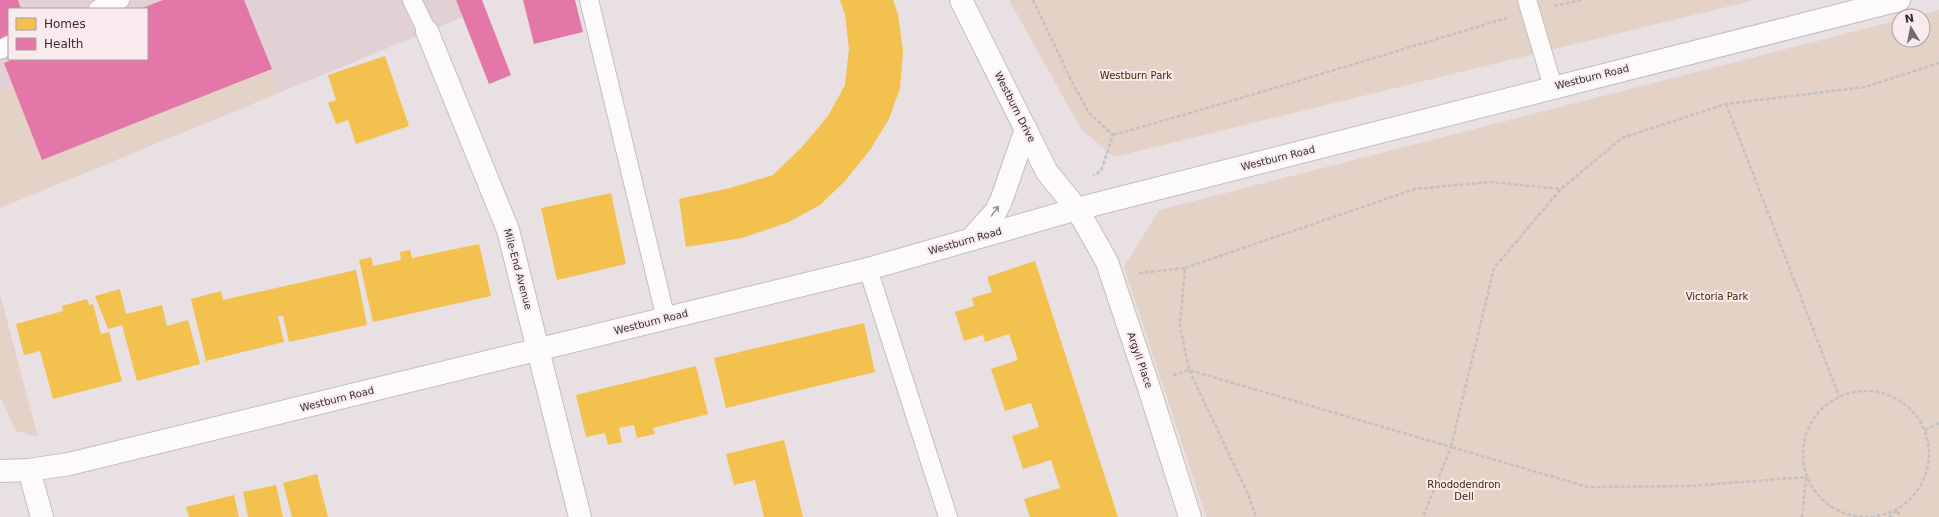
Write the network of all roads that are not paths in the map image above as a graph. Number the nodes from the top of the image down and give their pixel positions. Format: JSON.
{"nodes":[{"id":1,"x":120,"y":0,"type":"edge"},
{"id":2,"x":412,"y":0,"type":"edge"},
{"id":3,"x":588,"y":0,"type":"edge"},
{"id":4,"x":961,"y":0,"type":"edge"},
{"id":5,"x":1898,"y":0,"type":"edge"},
{"id":6,"x":1529,"y":5,"type":"edge"},
{"id":7,"x":100,"y":8,"type":"edge"},
{"id":8,"x":427,"y":31,"type":"joint"},
{"id":9,"x":1553,"y":87,"type":"junction"},
{"id":10,"x":1026,"y":129,"type":"junction"},
{"id":11,"x":1077,"y":209,"type":"junction"},
{"id":12,"x":970,"y":240,"type":"junction"},
{"id":13,"x":868,"y":269,"type":"junction"},
{"id":14,"x":666,"y":319,"type":"junction"},
{"id":15,"x":539,"y":350,"type":"junction"},
{"id":16,"x":29,"y":470,"type":"junction"},
{"id":17,"x":0,"y":471,"type":"edge"},
{"id":18,"x":0,"y":478,"type":"edge"},
{"id":19,"x":42,"y":517,"type":"edge"},
{"id":20,"x":580,"y":517,"type":"edge"},
{"id":21,"x":948,"y":517,"type":"edge"},
{"id":22,"x":1190,"y":517,"type":"edge"}],
"edges":[{"from":1,"to":7,"type":"lane"},
{"from":2,"to":8,"type":"lane"},
{"from":3,"to":14,"type":"lane"},
{"from":4,"to":10,"type":"main road","name":"Westburn Drive"},
{"from":5,"to":9,"type":"main road","name":"Westburn Road"},
{"from":6,"to":9,"type":"lane"},
{"from":8,"to":15,"type":"main road","name":"Mile-End Avenue"},
{"from":9,"to":11,"type":"main road","name":"Westburn Road"},
{"from":10,"to":11,"type":"main road","name":"Westburn Drive"},
{"from":12,"to":10,"type":"main road","one_way":true},
{"from":11,"to":12,"type":"main road","name":"Westburn Road"},
{"from":11,"to":22,"type":"main road","name":"Argyll Place"},
{"from":12,"to":13,"type":"main road","name":"Westburn Road"},
{"from":13,"to":14,"type":"main road","name":"Westburn Road"},
{"from":13,"to":21,"type":"lane"},
{"from":14,"to":15,"type":"main road","name":"Westburn Road"},
{"from":15,"to":16,"type":"main road","name":"Westburn Road"},
{"from":15,"to":20,"type":"main road","name":"Mile-End Avenue"},
{"from":16,"to":17,"type":"main road","name":"Westburn Road"},
{"from":16,"to":18,"type":"main road","name":"Westburn Road"},
{"from":16,"to":19,"type":"main road"}]}
